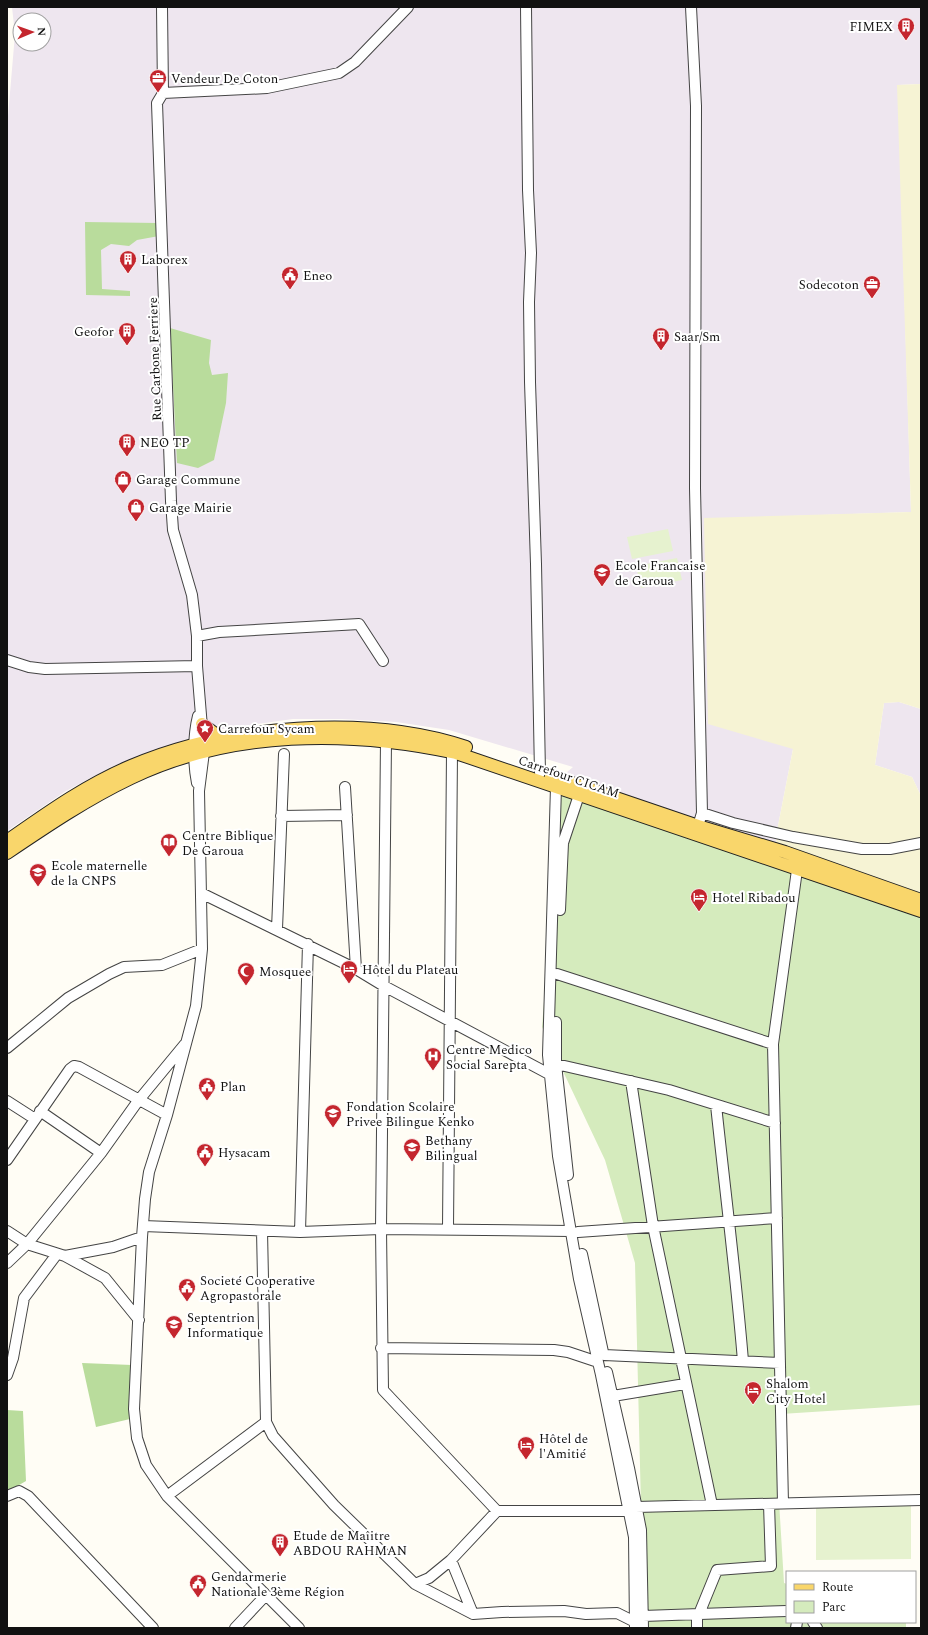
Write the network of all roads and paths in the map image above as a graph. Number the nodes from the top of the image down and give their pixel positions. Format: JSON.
{"nodes":[{"id":1,"x":162,"y":7,"type":"edge"},
{"id":2,"x":408,"y":7,"type":"edge"},
{"id":3,"x":526,"y":7,"type":"edge"},
{"id":4,"x":691,"y":7,"type":"edge"},
{"id":5,"x":163,"y":93,"type":"junction"},
{"id":6,"x":197,"y":636,"type":"junction"},
{"id":7,"x":7,"y":660,"type":"edge"},
{"id":8,"x":383,"y":661,"type":"dead end"},
{"id":9,"x":197,"y":666,"type":"junction"},
{"id":10,"x":200,"y":708,"type":"junction"},
{"id":11,"x":202,"y":724,"type":"junction"},
{"id":12,"x":222,"y":739,"type":"junction"},
{"id":13,"x":386,"y":741,"type":"junction"},
{"id":14,"x":200,"y":748,"type":"junction"},
{"id":15,"x":452,"y":752,"type":"junction"},
{"id":16,"x":284,"y":754,"type":"dead end"},
{"id":17,"x":540,"y":773,"type":"junction"},
{"id":18,"x":345,"y":787,"type":"dead end"},
{"id":19,"x":556,"y":787,"type":"junction"},
{"id":20,"x":579,"y":795,"type":"junction"},
{"id":21,"x":702,"y":813,"type":"junction"},
{"id":22,"x":347,"y":815,"type":"junction"},
{"id":23,"x":281,"y":816,"type":"junction"},
{"id":24,"x":698,"y":826,"type":"junction"},
{"id":25,"x":7,"y":841,"type":"edge"},
{"id":26,"x":921,"y":842,"type":"edge"},
{"id":27,"x":7,"y":854,"type":"edge"},
{"id":28,"x":798,"y":870,"type":"junction"},
{"id":29,"x":201,"y":893,"type":"junction"},
{"id":30,"x":921,"y":900,"type":"edge"},
{"id":31,"x":921,"y":911,"type":"edge"},
{"id":32,"x":277,"y":929,"type":"junction"},
{"id":33,"x":308,"y":944,"type":"junction"},
{"id":34,"x":202,"y":949,"type":"junction"},
{"id":35,"x":356,"y":969,"type":"junction"},
{"id":36,"x":557,"y":974,"type":"junction"},
{"id":37,"x":384,"y":986,"type":"junction"},
{"id":38,"x":449,"y":1020,"type":"junction"},
{"id":39,"x":187,"y":1041,"type":"junction"},
{"id":40,"x":773,"y":1044,"type":"junction"},
{"id":41,"x":7,"y":1048,"type":"edge"},
{"id":42,"x":556,"y":1064,"type":"junction"},
{"id":43,"x":550,"y":1074,"type":"junction"},
{"id":44,"x":631,"y":1082,"type":"junction"},
{"id":45,"x":138,"y":1100,"type":"junction"},
{"id":46,"x":7,"y":1101,"type":"edge"},
{"id":47,"x":716,"y":1105,"type":"junction"},
{"id":48,"x":37,"y":1115,"type":"junction"},
{"id":49,"x":167,"y":1115,"type":"junction"},
{"id":50,"x":775,"y":1123,"type":"junction"},
{"id":51,"x":101,"y":1153,"type":"junction"},
{"id":52,"x":7,"y":1160,"type":"edge"},
{"id":53,"x":777,"y":1218,"type":"junction"},
{"id":54,"x":728,"y":1221,"type":"junction"},
{"id":55,"x":143,"y":1226,"type":"junction"},
{"id":56,"x":653,"y":1226,"type":"junction"},
{"id":57,"x":381,"y":1229,"type":"junction"},
{"id":58,"x":448,"y":1229,"type":"junction"},
{"id":59,"x":7,"y":1231,"type":"edge"},
{"id":60,"x":262,"y":1231,"type":"junction"},
{"id":61,"x":574,"y":1231,"type":"junction"},
{"id":62,"x":300,"y":1232,"type":"junction"},
{"id":63,"x":142,"y":1237,"type":"junction"},
{"id":64,"x":27,"y":1244,"type":"junction"},
{"id":65,"x":61,"y":1255,"type":"junction"},
{"id":66,"x":7,"y":1263,"type":"edge"},
{"id":67,"x":139,"y":1320,"type":"junction"},
{"id":68,"x":381,"y":1348,"type":"junction"},
{"id":69,"x":601,"y":1358,"type":"junction"},
{"id":70,"x":680,"y":1359,"type":"junction"},
{"id":71,"x":744,"y":1361,"type":"junction"},
{"id":72,"x":780,"y":1363,"type":"junction"},
{"id":73,"x":7,"y":1375,"type":"edge"},
{"id":74,"x":685,"y":1384,"type":"junction"},
{"id":75,"x":613,"y":1396,"type":"junction"},
{"id":76,"x":266,"y":1422,"type":"junction"},
{"id":77,"x":7,"y":1496,"type":"edge"},
{"id":78,"x":167,"y":1496,"type":"junction"},
{"id":79,"x":921,"y":1500,"type":"edge"},
{"id":80,"x":783,"y":1503,"type":"junction"},
{"id":81,"x":769,"y":1504,"type":"junction"},
{"id":82,"x":712,"y":1505,"type":"junction"},
{"id":83,"x":632,"y":1509,"type":"junction"},
{"id":84,"x":497,"y":1511,"type":"junction"},
{"id":85,"x":451,"y":1560,"type":"junction"},
{"id":86,"x":415,"y":1584,"type":"junction"},
{"id":87,"x":266,"y":1594,"type":"junction"},
{"id":88,"x":635,"y":1600,"type":"junction"},
{"id":89,"x":786,"y":1611,"type":"edge"},
{"id":90,"x":617,"y":1613,"type":"junction"},
{"id":91,"x":473,"y":1614,"type":"junction"},
{"id":92,"x":698,"y":1614,"type":"junction"},
{"id":93,"x":639,"y":1624,"type":"edge"},
{"id":94,"x":153,"y":1628,"type":"edge"},
{"id":95,"x":235,"y":1628,"type":"edge"},
{"id":96,"x":299,"y":1628,"type":"edge"},
{"id":97,"x":697,"y":1628,"type":"edge"}],
"edges":[{"from":1,"to":5,"type":"street","name":"Rue Carbone Ferriere"},
{"from":2,"to":5,"type":"street"},
{"from":3,"to":17,"type":"street"},
{"from":4,"to":21,"type":"street"},
{"from":5,"to":6,"type":"street","name":"Rue Carbone Ferriere"},
{"from":6,"to":8,"type":"street"},
{"from":6,"to":9,"type":"street","name":"Rue Carbone Ferriere"},
{"from":7,"to":9,"type":"street"},
{"from":9,"to":10,"type":"street","name":"Rue Carbone Ferriere"},
{"from":10,"to":11,"type":"street","name":"Rue Carbone Ferriere"},
{"from":10,"to":14,"type":"street","name":"Rue Carbone Ferriere"},
{"from":11,"to":12,"type":"main road"},
{"from":11,"to":14,"type":"street","name":"Rue Carbone Ferriere"},
{"from":12,"to":14,"type":"main road"},
{"from":12,"to":17,"type":"main road"},
{"from":13,"to":14,"type":"main road","name":"Carrefour CICAM"},
{"from":13,"to":15,"type":"main road","name":"Carrefour CICAM"},
{"from":13,"to":37,"type":"street"},
{"from":14,"to":25,"type":"main road"},
{"from":14,"to":27,"type":"main road"},
{"from":14,"to":29,"type":"street"},
{"from":15,"to":19,"type":"main road","name":"Carrefour CICAM"},
{"from":15,"to":38,"type":"street"},
{"from":16,"to":23,"type":"street"},
{"from":17,"to":24,"type":"main road"},
{"from":18,"to":22,"type":"street"},
{"from":19,"to":20,"type":"main road","name":"Carrefour CICAM"},
{"from":19,"to":43,"type":"street"},
{"from":20,"to":28,"type":"main road","name":"Carrefour CICAM"},
{"from":20,"to":36,"type":"street"},
{"from":21,"to":24,"type":"street"},
{"from":21,"to":26,"type":"street"},
{"from":22,"to":23,"type":"street"},
{"from":22,"to":35,"type":"street"},
{"from":23,"to":32,"type":"street"},
{"from":24,"to":30,"type":"main road"},
{"from":28,"to":31,"type":"main road","name":"Carrefour CICAM"},
{"from":28,"to":40,"type":"street"},
{"from":29,"to":32,"type":"street"},
{"from":29,"to":34,"type":"street"},
{"from":32,"to":33,"type":"street"},
{"from":33,"to":35,"type":"street"},
{"from":33,"to":62,"type":"street"},
{"from":34,"to":39,"type":"street"},
{"from":34,"to":41,"type":"street"},
{"from":35,"to":37,"type":"street"},
{"from":36,"to":40,"type":"street"},
{"from":36,"to":42,"type":"street"},
{"from":37,"to":38,"type":"street"},
{"from":37,"to":57,"type":"street"},
{"from":38,"to":43,"type":"street"},
{"from":38,"to":58,"type":"street"},
{"from":39,"to":45,"type":"street"},
{"from":39,"to":49,"type":"street"},
{"from":40,"to":50,"type":"street"},
{"from":42,"to":44,"type":"street"},
{"from":42,"to":61,"type":"street"},
{"from":43,"to":61,"type":"street"},
{"from":44,"to":47,"type":"street"},
{"from":44,"to":56,"type":"street"},
{"from":45,"to":48,"type":"street"},
{"from":45,"to":49,"type":"street"},
{"from":45,"to":51,"type":"street"},
{"from":46,"to":48,"type":"street"},
{"from":47,"to":50,"type":"street"},
{"from":47,"to":54,"type":"street"},
{"from":48,"to":51,"type":"street"},
{"from":48,"to":52,"type":"street"},
{"from":49,"to":55,"type":"street"},
{"from":50,"to":53,"type":"street"},
{"from":51,"to":64,"type":"street"},
{"from":53,"to":54,"type":"street"},
{"from":53,"to":72,"type":"street"},
{"from":54,"to":56,"type":"street"},
{"from":54,"to":71,"type":"street"},
{"from":55,"to":60,"type":"street"},
{"from":55,"to":63,"type":"street"},
{"from":56,"to":61,"type":"street"},
{"from":56,"to":70,"type":"street"},
{"from":57,"to":58,"type":"street"},
{"from":57,"to":62,"type":"street"},
{"from":57,"to":68,"type":"street"},
{"from":58,"to":61,"type":"street"},
{"from":59,"to":64,"type":"street"},
{"from":60,"to":62,"type":"street"},
{"from":60,"to":76,"type":"street"},
{"from":61,"to":69,"type":"street"},
{"from":63,"to":65,"type":"street"},
{"from":63,"to":67,"type":"street"},
{"from":64,"to":65,"type":"street"},
{"from":64,"to":66,"type":"street"},
{"from":65,"to":67,"type":"street"},
{"from":65,"to":73,"type":"street"},
{"from":67,"to":78,"type":"street"},
{"from":68,"to":69,"type":"street"},
{"from":68,"to":84,"type":"street"},
{"from":69,"to":70,"type":"street"},
{"from":69,"to":75,"type":"street"},
{"from":69,"to":83,"type":"street"},
{"from":70,"to":71,"type":"street"},
{"from":70,"to":74,"type":"street"},
{"from":71,"to":72,"type":"street"},
{"from":72,"to":80,"type":"street"},
{"from":74,"to":75,"type":"street"},
{"from":74,"to":82,"type":"street"},
{"from":75,"to":83,"type":"street"},
{"from":76,"to":78,"type":"street"},
{"from":76,"to":86,"type":"street"},
{"from":77,"to":94,"type":"street"},
{"from":78,"to":87,"type":"street"},
{"from":79,"to":80,"type":"street"},
{"from":80,"to":81,"type":"street"},
{"from":81,"to":82,"type":"street"},
{"from":81,"to":92,"type":"street"},
{"from":82,"to":83,"type":"street"},
{"from":83,"to":84,"type":"street"},
{"from":83,"to":88,"type":"street"},
{"from":83,"to":93,"type":"street"},
{"from":84,"to":85,"type":"street"},
{"from":85,"to":86,"type":"street"},
{"from":85,"to":91,"type":"street"},
{"from":86,"to":91,"type":"street"},
{"from":87,"to":95,"type":"street"},
{"from":87,"to":96,"type":"street"},
{"from":88,"to":90,"type":"street"},
{"from":88,"to":93,"type":"street"},
{"from":89,"to":92,"type":"street"},
{"from":90,"to":91,"type":"street"},
{"from":90,"to":93,"type":"street"},
{"from":92,"to":93,"type":"street"},
{"from":92,"to":97,"type":"street"}]}
